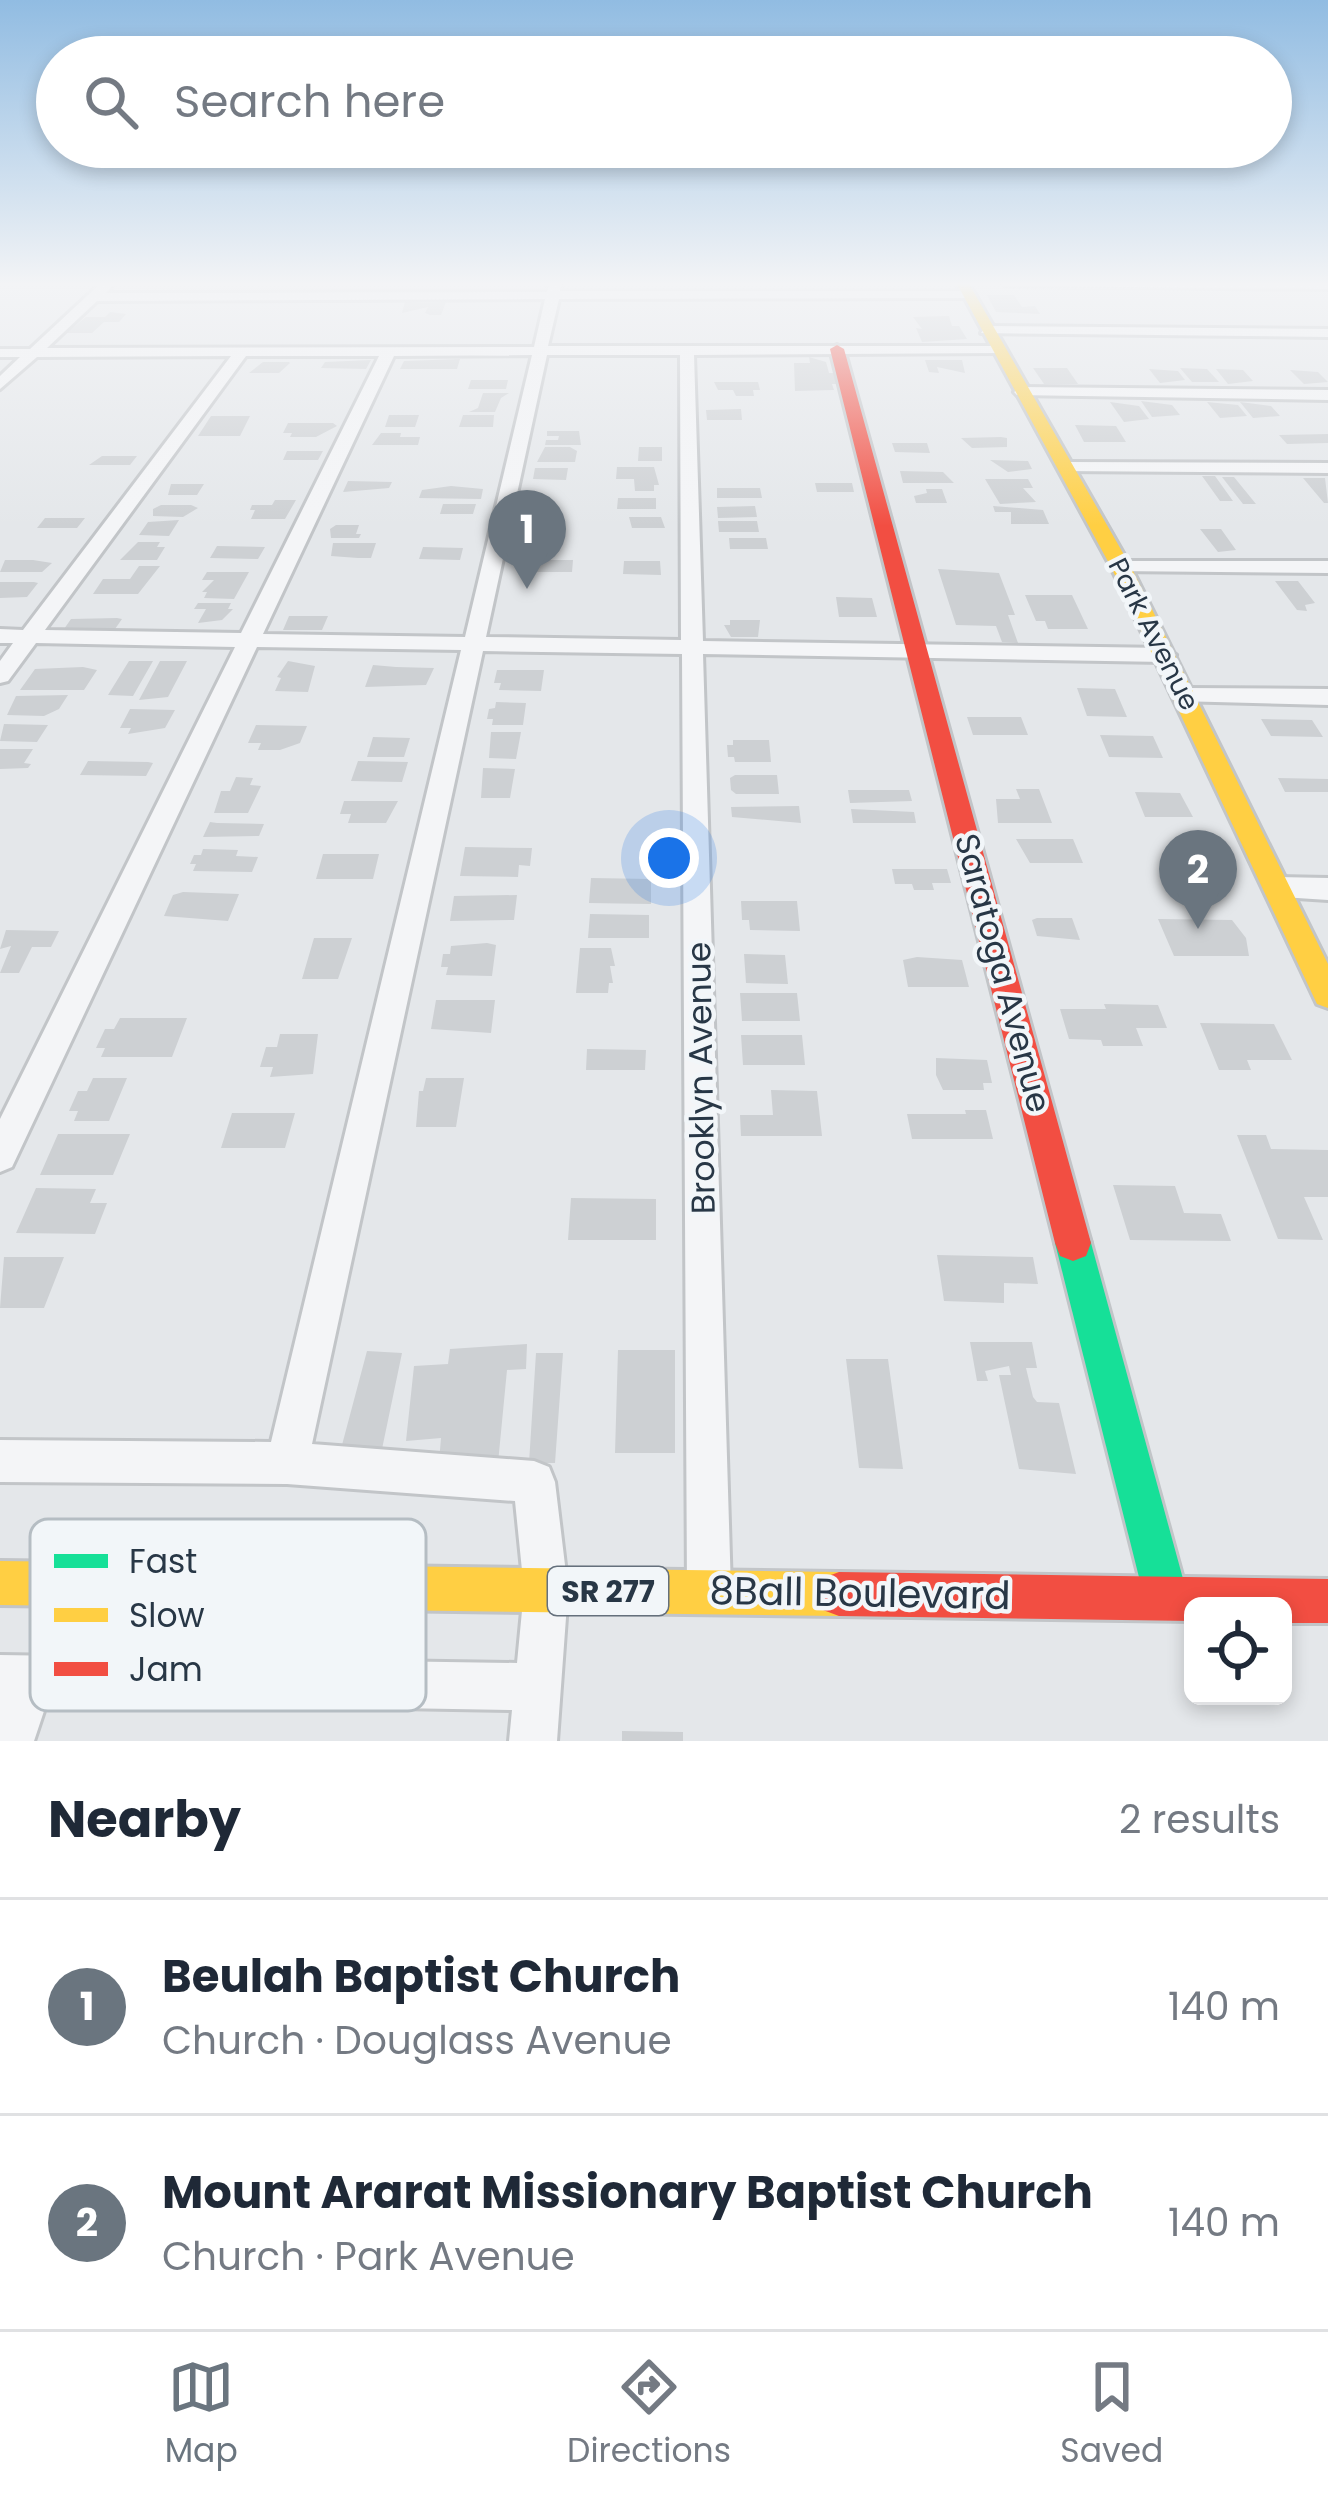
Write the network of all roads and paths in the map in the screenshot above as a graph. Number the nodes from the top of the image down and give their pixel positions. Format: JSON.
{"nodes":[{"id":1,"x":23,"y":363,"type":"edge"},
{"id":2,"x":234,"y":363,"type":"edge"},
{"id":3,"x":383,"y":363,"type":"edge"},
{"id":4,"x":538,"y":363,"type":"edge"},
{"id":5,"x":686,"y":363,"type":"edge"},
{"id":6,"x":841,"y":363,"type":"edge"},
{"id":7,"x":1006,"y":363,"type":"edge"},
{"id":8,"x":0,"y":384,"type":"edge"},
{"id":9,"x":1022,"y":392,"type":"junction"},
{"id":10,"x":1328,"y":395,"type":"edge"},
{"id":11,"x":1066,"y":467,"type":"junction"},
{"id":12,"x":1328,"y":468,"type":"edge"},
{"id":13,"x":1121,"y":567,"type":"junction"},
{"id":14,"x":1328,"y":567,"type":"edge"},
{"id":15,"x":0,"y":636,"type":"edge"},
{"id":16,"x":29,"y":637,"type":"junction"},
{"id":17,"x":250,"y":640,"type":"junction"},
{"id":18,"x":472,"y":644,"type":"junction"},
{"id":19,"x":695,"y":647,"type":"junction"},
{"id":20,"x":919,"y":651,"type":"junction"},
{"id":21,"x":1165,"y":655,"type":"junction"},
{"id":22,"x":0,"y":676,"type":"edge"},
{"id":23,"x":1185,"y":696,"type":"junction"},
{"id":24,"x":1328,"y":697,"type":"edge"},
{"id":25,"x":1277,"y":888,"type":"junction"},
{"id":26,"x":1328,"y":889,"type":"edge"},
{"id":27,"x":1328,"y":994,"type":"edge"},
{"id":28,"x":0,"y":1155,"type":"edge"},
{"id":29,"x":0,"y":1461,"type":"edge"},
{"id":30,"x":287,"y":1463,"type":"junction"},
{"id":31,"x":0,"y":1583,"type":"edge"},
{"id":32,"x":30,"y":1583,"type":"edge"},
{"id":33,"x":426,"y":1588,"type":"edge"},
{"id":34,"x":546,"y":1590,"type":"junction"},
{"id":35,"x":709,"y":1591,"type":"junction"},
{"id":36,"x":1166,"y":1597,"type":"junction"},
{"id":37,"x":1328,"y":1601,"type":"edge"},
{"id":38,"x":16,"y":1678,"type":"edge"},
{"id":39,"x":426,"y":1685,"type":"edge"},
{"id":40,"x":538,"y":1687,"type":"junction"},
{"id":41,"x":10,"y":1741,"type":"edge"},
{"id":42,"x":533,"y":1741,"type":"edge"}],
"edges":[{"from":1,"to":8,"type":"street"},
{"from":2,"to":16,"type":"street"},
{"from":3,"to":17,"type":"street"},
{"from":4,"to":18,"type":"street"},
{"from":5,"to":19,"type":"street","name":"Brooklyn Avenue"},
{"from":6,"to":20,"type":"main road","name":"Saratoga Avenue"},
{"from":7,"to":9,"type":"main road","name":"Park Avenue"},
{"from":9,"to":10,"type":"street"},
{"from":9,"to":11,"type":"main road","name":"Park Avenue"},
{"from":11,"to":12,"type":"street"},
{"from":11,"to":13,"type":"main road","name":"Park Avenue"},
{"from":13,"to":14,"type":"street"},
{"from":13,"to":21,"type":"main road","name":"Park Avenue"},
{"from":15,"to":16,"type":"street"},
{"from":16,"to":17,"type":"street"},
{"from":16,"to":22,"type":"street"},
{"from":17,"to":18,"type":"street"},
{"from":17,"to":28,"type":"street"},
{"from":18,"to":19,"type":"street"},
{"from":18,"to":30,"type":"street"},
{"from":19,"to":20,"type":"street"},
{"from":19,"to":35,"type":"street","name":"Brooklyn Avenue"},
{"from":20,"to":21,"type":"street"},
{"from":20,"to":36,"type":"main road","name":"Saratoga Avenue"},
{"from":21,"to":23,"type":"main road","name":"Park Avenue"},
{"from":23,"to":24,"type":"street"},
{"from":23,"to":25,"type":"main road","name":"Park Avenue"},
{"from":25,"to":26,"type":"street"},
{"from":25,"to":27,"type":"main road","name":"Park Avenue"},
{"from":29,"to":30,"type":"street"},
{"from":30,"to":34,"type":"street"},
{"from":31,"to":32,"type":"main road","name":"8Ball Boulevard","number":"SR 277"},
{"from":33,"to":34,"type":"main road","name":"8Ball Boulevard","number":"SR 277"},
{"from":34,"to":35,"type":"main road","name":"8Ball Boulevard","number":"SR 277"},
{"from":34,"to":40,"type":"street"},
{"from":35,"to":36,"type":"main road","name":"8Ball Boulevard","number":"SR 277"},
{"from":36,"to":37,"type":"main road","name":"8Ball Boulevard","number":"SR 277"},
{"from":38,"to":41,"type":"street"},
{"from":39,"to":40,"type":"street"},
{"from":40,"to":42,"type":"street"}]}
